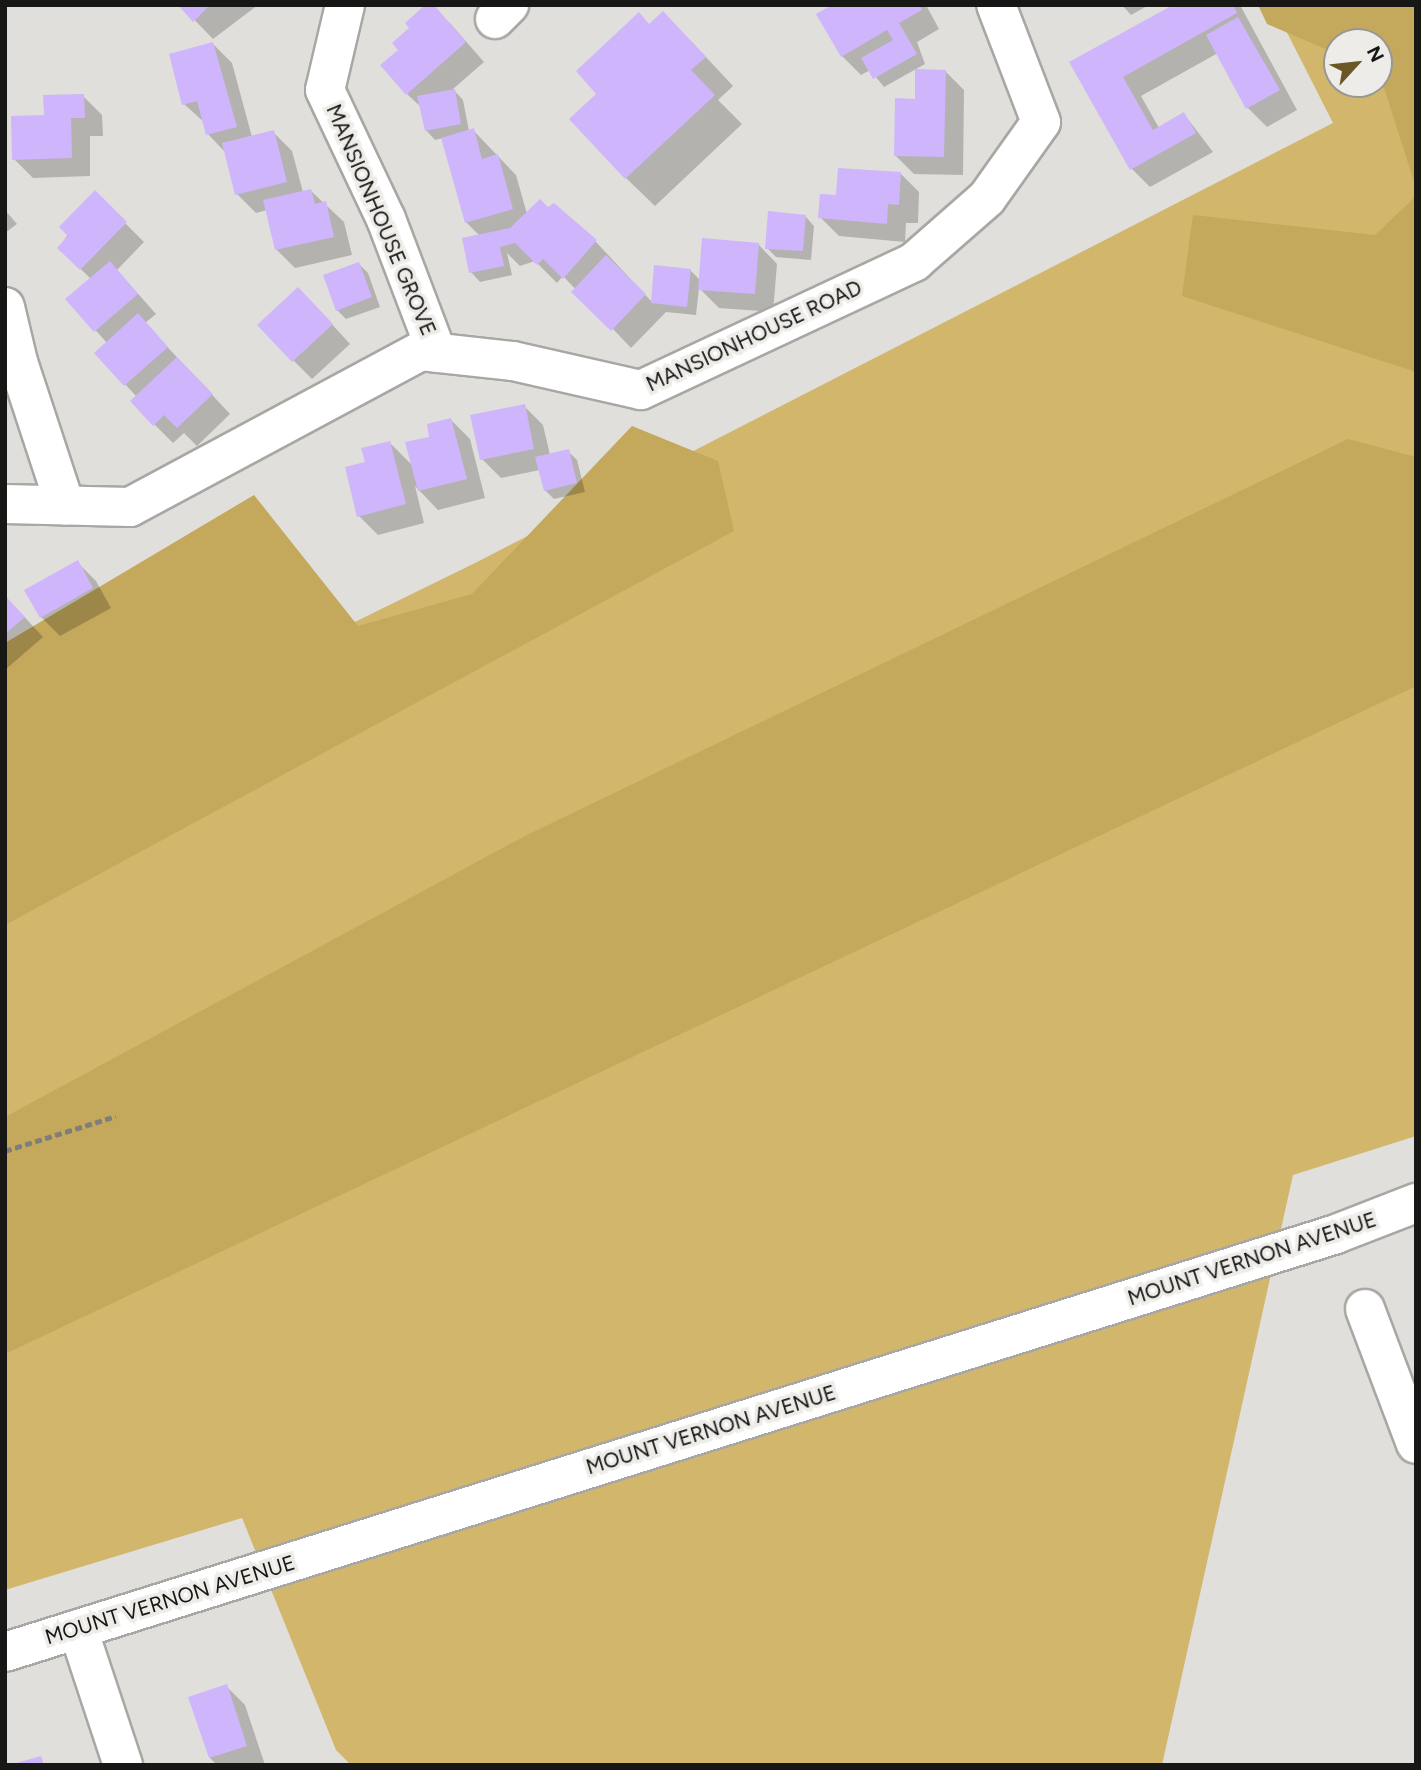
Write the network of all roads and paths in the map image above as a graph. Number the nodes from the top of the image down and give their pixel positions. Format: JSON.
{"nodes":[{"id":1,"x":345,"y":5,"type":"edge"},
{"id":2,"x":996,"y":5,"type":"edge"},
{"id":3,"x":5,"y":307,"type":"edge"},
{"id":4,"x":437,"y":353,"type":"junction"},
{"id":5,"x":15,"y":382,"type":"edge"},
{"id":6,"x":5,"y":504,"type":"edge"},
{"id":7,"x":65,"y":505,"type":"junction"},
{"id":8,"x":116,"y":1116,"type":"dead end"},
{"id":9,"x":5,"y":1151,"type":"edge"},
{"id":10,"x":1416,"y":1203,"type":"edge"},
{"id":11,"x":1365,"y":1309,"type":"dead end"},
{"id":12,"x":1416,"y":1444,"type":"edge"},
{"id":13,"x":78,"y":1629,"type":"junction"},
{"id":14,"x":5,"y":1652,"type":"edge"},
{"id":15,"x":123,"y":1765,"type":"edge"}],
"edges":[{"from":1,"to":4,"type":"street","name":"MANSIONHOUSE GROVE"},
{"from":2,"to":4,"type":"street","name":"MANSIONHOUSE ROAD"},
{"from":3,"to":5,"type":"street"},
{"from":4,"to":7,"type":"street","name":"MANSIONHOUSE ROAD"},
{"from":5,"to":7,"type":"street"},
{"from":6,"to":7,"type":"street","name":"MANSIONHOUSE ROAD"},
{"from":8,"to":9,"type":"path"},
{"from":10,"to":13,"type":"street","name":"MOUNT VERNON AVENUE"},
{"from":11,"to":12,"type":"street"},
{"from":13,"to":14,"type":"street","name":"MOUNT VERNON AVENUE"},
{"from":13,"to":15,"type":"street"}]}
